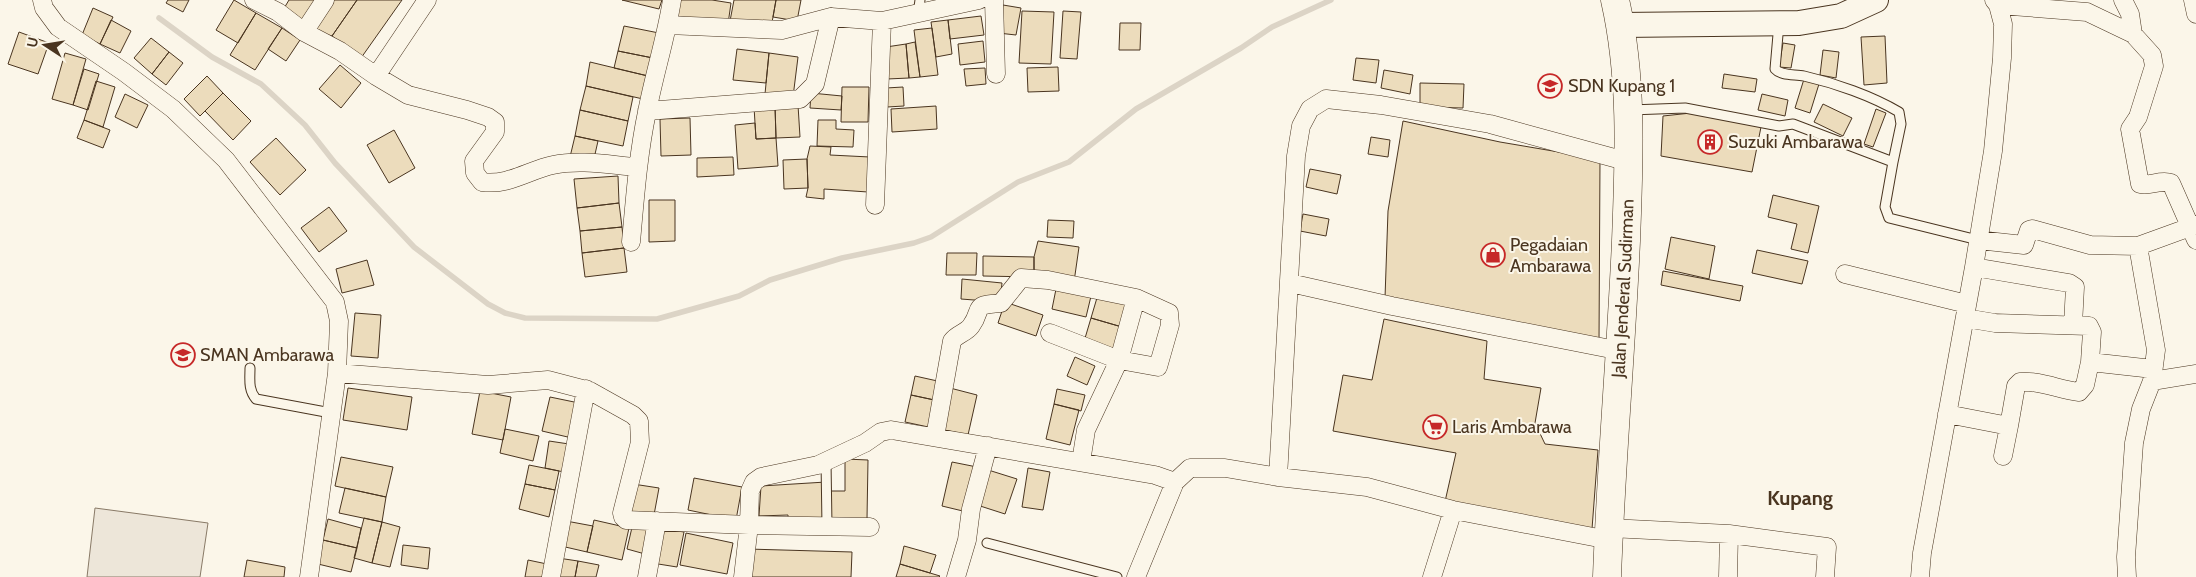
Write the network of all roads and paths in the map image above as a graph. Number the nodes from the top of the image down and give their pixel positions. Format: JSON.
{"nodes":[{"id":1,"x":42,"y":0,"type":"edge"},
{"id":2,"x":254,"y":0,"type":"edge"},
{"id":3,"x":325,"y":0,"type":"edge"},
{"id":4,"x":426,"y":0,"type":"edge"},
{"id":5,"x":672,"y":0,"type":"edge"},
{"id":6,"x":979,"y":0,"type":"edge"},
{"id":7,"x":994,"y":0,"type":"edge"},
{"id":8,"x":1876,"y":0,"type":"edge"},
{"id":9,"x":2123,"y":0,"type":"edge"},
{"id":10,"x":2194,"y":0,"type":"edge"},
{"id":11,"x":1996,"y":3,"type":"edge"},
{"id":12,"x":919,"y":7,"type":"edge"},
{"id":13,"x":1618,"y":12,"type":"edge"},
{"id":14,"x":2196,"y":14,"type":"edge"},
{"id":15,"x":831,"y":17,"type":"junction"},
{"id":16,"x":882,"y":21,"type":"junction"},
{"id":17,"x":1779,"y":23,"type":"junction"},
{"id":18,"x":668,"y":25,"type":"junction"},
{"id":19,"x":304,"y":32,"type":"junction"},
{"id":20,"x":2133,"y":34,"type":"junction"},
{"id":21,"x":996,"y":74,"type":"dead end"},
{"id":22,"x":376,"y":76,"type":"junction"},
{"id":23,"x":647,"y":110,"type":"junction"},
{"id":24,"x":1627,"y":110,"type":"junction"},
{"id":25,"x":1629,"y":162,"type":"junction"},
{"id":26,"x":1893,"y":162,"type":"junction"},
{"id":27,"x":637,"y":167,"type":"junction"},
{"id":28,"x":875,"y":205,"type":"dead end"},
{"id":29,"x":2194,"y":231,"type":"edge"},
{"id":30,"x":1978,"y":240,"type":"junction"},
{"id":31,"x":631,"y":242,"type":"dead end"},
{"id":32,"x":2138,"y":246,"type":"junction"},
{"id":33,"x":1974,"y":267,"type":"junction"},
{"id":34,"x":1844,"y":274,"type":"dead end"},
{"id":35,"x":1290,"y":283,"type":"junction"},
{"id":36,"x":1136,"y":298,"type":"junction"},
{"id":37,"x":1966,"y":311,"type":"junction"},
{"id":38,"x":2073,"y":325,"type":"junction"},
{"id":39,"x":1050,"y":333,"type":"dead end"},
{"id":40,"x":1621,"y":351,"type":"junction"},
{"id":41,"x":1119,"y":360,"type":"junction"},
{"id":42,"x":2090,"y":362,"type":"junction"},
{"id":43,"x":250,"y":368,"type":"dead end"},
{"id":44,"x":337,"y":373,"type":"junction"},
{"id":45,"x":2196,"y":374,"type":"edge"},
{"id":46,"x":2152,"y":375,"type":"junction"},
{"id":47,"x":586,"y":389,"type":"junction"},
{"id":48,"x":331,"y":413,"type":"junction"},
{"id":49,"x":1947,"y":414,"type":"junction"},
{"id":50,"x":2009,"y":426,"type":"junction"},
{"id":51,"x":934,"y":437,"type":"junction"},
{"id":52,"x":988,"y":446,"type":"junction"},
{"id":53,"x":2002,"y":456,"type":"dead end"},
{"id":54,"x":826,"y":461,"type":"junction"},
{"id":55,"x":1081,"y":462,"type":"junction"},
{"id":56,"x":1278,"y":476,"type":"junction"},
{"id":57,"x":1175,"y":482,"type":"junction"},
{"id":58,"x":1453,"y":510,"type":"junction"},
{"id":59,"x":657,"y":521,"type":"junction"},
{"id":60,"x":749,"y":525,"type":"junction"},
{"id":61,"x":828,"y":526,"type":"junction"},
{"id":62,"x":870,"y":527,"type":"dead end"},
{"id":63,"x":1609,"y":534,"type":"junction"},
{"id":64,"x":1729,"y":534,"type":"junction"},
{"id":65,"x":988,"y":542,"type":"dead end"},
{"id":66,"x":309,"y":577,"type":"edge"},
{"id":67,"x":551,"y":577,"type":"edge"},
{"id":68,"x":647,"y":577,"type":"edge"},
{"id":69,"x":743,"y":577,"type":"edge"},
{"id":70,"x":956,"y":577,"type":"edge"},
{"id":71,"x":1117,"y":577,"type":"edge"},
{"id":72,"x":1136,"y":577,"type":"edge"},
{"id":73,"x":1432,"y":577,"type":"edge"},
{"id":74,"x":1607,"y":577,"type":"edge"},
{"id":75,"x":1728,"y":577,"type":"edge"},
{"id":76,"x":1825,"y":577,"type":"edge"},
{"id":77,"x":1921,"y":577,"type":"edge"},
{"id":78,"x":2127,"y":577,"type":"edge"}],
"edges":[{"from":1,"to":44,"type":"street"},
{"from":2,"to":19,"type":"street"},
{"from":3,"to":19,"type":"street"},
{"from":4,"to":22,"type":"street"},
{"from":5,"to":18,"type":"street"},
{"from":6,"to":12,"type":"street"},
{"from":7,"to":21,"type":"street"},
{"from":8,"to":17,"type":"street"},
{"from":9,"to":20,"type":"street"},
{"from":10,"to":14,"type":"street"},
{"from":11,"to":20,"type":"street"},
{"from":11,"to":30,"type":"street"},
{"from":12,"to":16,"type":"street"},
{"from":13,"to":17,"type":"street"},
{"from":13,"to":24,"type":"main road","name":"Jalan Jenderal Sudirman"},
{"from":15,"to":16,"type":"street"},
{"from":15,"to":18,"type":"street"},
{"from":15,"to":23,"type":"street"},
{"from":16,"to":28,"type":"street"},
{"from":17,"to":26,"type":"lane"},
{"from":18,"to":23,"type":"street"},
{"from":19,"to":22,"type":"street"},
{"from":20,"to":29,"type":"street"},
{"from":22,"to":27,"type":"street"},
{"from":23,"to":27,"type":"street"},
{"from":24,"to":25,"type":"main road","name":"Jalan Jenderal Sudirman"},
{"from":24,"to":26,"type":"lane"},
{"from":25,"to":35,"type":"street"},
{"from":25,"to":40,"type":"main road","name":"Jalan Jenderal Sudirman"},
{"from":26,"to":30,"type":"lane"},
{"from":27,"to":31,"type":"street"},
{"from":29,"to":32,"type":"street"},
{"from":30,"to":32,"type":"street"},
{"from":30,"to":33,"type":"street"},
{"from":32,"to":46,"type":"street"},
{"from":33,"to":37,"type":"street"},
{"from":33,"to":38,"type":"street"},
{"from":34,"to":37,"type":"street"},
{"from":35,"to":40,"type":"street"},
{"from":35,"to":56,"type":"street"},
{"from":36,"to":41,"type":"street"},
{"from":36,"to":41,"type":"street"},
{"from":36,"to":51,"type":"street"},
{"from":37,"to":38,"type":"street"},
{"from":37,"to":49,"type":"street"},
{"from":38,"to":42,"type":"street"},
{"from":39,"to":41,"type":"street"},
{"from":40,"to":63,"type":"main road","name":"Jalan Jenderal Sudirman"},
{"from":41,"to":55,"type":"street"},
{"from":42,"to":46,"type":"street"},
{"from":42,"to":50,"type":"street"},
{"from":43,"to":48,"type":"lane"},
{"from":44,"to":47,"type":"street"},
{"from":44,"to":48,"type":"street"},
{"from":45,"to":46,"type":"street"},
{"from":46,"to":78,"type":"street"},
{"from":47,"to":59,"type":"street"},
{"from":47,"to":67,"type":"street"},
{"from":48,"to":66,"type":"street"},
{"from":49,"to":50,"type":"street"},
{"from":49,"to":77,"type":"street"},
{"from":50,"to":53,"type":"street"},
{"from":51,"to":52,"type":"street"},
{"from":51,"to":54,"type":"street"},
{"from":52,"to":55,"type":"street"},
{"from":52,"to":70,"type":"street"},
{"from":54,"to":60,"type":"street"},
{"from":54,"to":61,"type":"lane"},
{"from":55,"to":57,"type":"street"},
{"from":56,"to":57,"type":"street"},
{"from":56,"to":58,"type":"street"},
{"from":57,"to":72,"type":"street"},
{"from":58,"to":63,"type":"street"},
{"from":58,"to":73,"type":"street"},
{"from":59,"to":60,"type":"street"},
{"from":59,"to":68,"type":"street"},
{"from":60,"to":61,"type":"street"},
{"from":60,"to":69,"type":"street"},
{"from":61,"to":62,"type":"street"},
{"from":63,"to":64,"type":"street"},
{"from":63,"to":74,"type":"main road","name":"Jalan Jenderal Sudirman"},
{"from":64,"to":75,"type":"street"},
{"from":64,"to":76,"type":"street"},
{"from":65,"to":71,"type":"lane"}]}
